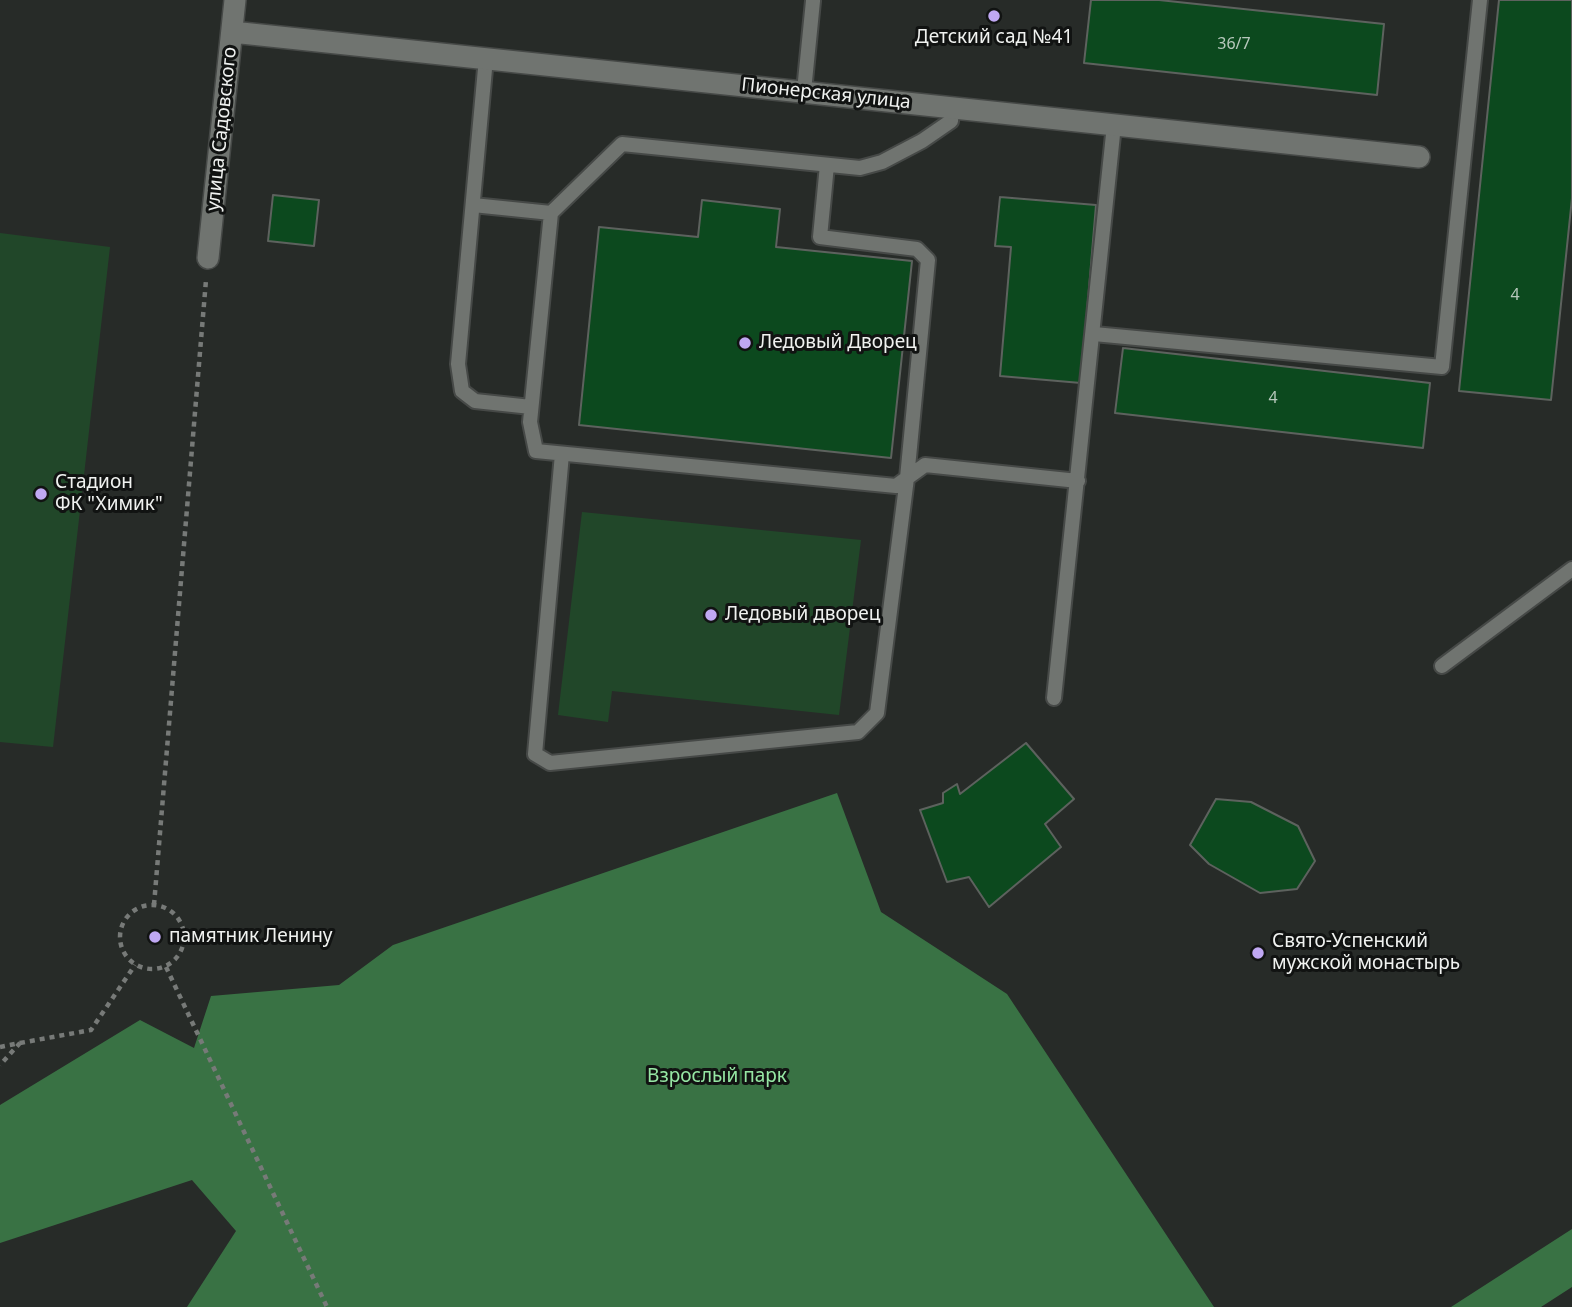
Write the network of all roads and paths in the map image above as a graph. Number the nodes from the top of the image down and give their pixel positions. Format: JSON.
{"nodes":[{"id":1,"x":235,"y":0,"type":"edge"},
{"id":2,"x":1480,"y":0,"type":"edge"},
{"id":3,"x":813,"y":1,"type":"edge"},
{"id":4,"x":232,"y":32,"type":"junction"},
{"id":5,"x":486,"y":58,"type":"junction"},
{"id":6,"x":804,"y":91,"type":"junction"},
{"id":7,"x":952,"y":107,"type":"junction"},
{"id":8,"x":1114,"y":125,"type":"junction"},
{"id":9,"x":1419,"y":157,"type":"dead end"},
{"id":10,"x":827,"y":165,"type":"junction"},
{"id":11,"x":473,"y":205,"type":"junction"},
{"id":12,"x":551,"y":213,"type":"junction"},
{"id":13,"x":208,"y":258,"type":"joint"},
{"id":14,"x":1094,"y":334,"type":"junction"},
{"id":15,"x":531,"y":407,"type":"junction"},
{"id":16,"x":562,"y":454,"type":"junction"},
{"id":17,"x":907,"y":478,"type":"junction"},
{"id":18,"x":1078,"y":481,"type":"junction"},
{"id":19,"x":1572,"y":569,"type":"edge"},
{"id":20,"x":1442,"y":666,"type":"dead end"},
{"id":21,"x":1054,"y":698,"type":"dead end"},
{"id":22,"x":154,"y":905,"type":"junction"},
{"id":23,"x":135,"y":965,"type":"junction"},
{"id":24,"x":166,"y":967,"type":"junction"},
{"id":25,"x":20,"y":1043,"type":"junction"},
{"id":26,"x":0,"y":1047,"type":"edge"},
{"id":27,"x":0,"y":1065,"type":"edge"},
{"id":28,"x":327,"y":1307,"type":"edge"}],
"edges":[{"from":1,"to":4,"type":"street","name":"улица Садовского"},
{"from":2,"to":14,"type":"lane"},
{"from":3,"to":6,"type":"lane"},
{"from":4,"to":5,"type":"street","name":"Пионерская улица"},
{"from":4,"to":13,"type":"street","name":"улица Садовского"},
{"from":5,"to":6,"type":"street","name":"Пионерская улица"},
{"from":5,"to":11,"type":"lane"},
{"from":6,"to":7,"type":"street","name":"Пионерская улица"},
{"from":7,"to":8,"type":"street","name":"Пионерская улица"},
{"from":7,"to":10,"type":"lane"},
{"from":8,"to":9,"type":"street","name":"Пионерская улица"},
{"from":8,"to":14,"type":"lane"},
{"from":10,"to":12,"type":"lane"},
{"from":10,"to":17,"type":"lane"},
{"from":11,"to":12,"type":"lane"},
{"from":11,"to":15,"type":"lane"},
{"from":12,"to":15,"type":"lane"},
{"from":13,"to":22,"type":"path"},
{"from":14,"to":18,"type":"lane"},
{"from":15,"to":16,"type":"lane"},
{"from":16,"to":17,"type":"lane"},
{"from":16,"to":17,"type":"lane"},
{"from":17,"to":18,"type":"lane"},
{"from":18,"to":21,"type":"lane"},
{"from":19,"to":20,"type":"lane"},
{"from":22,"to":23,"type":"path"},
{"from":22,"to":24,"type":"path"},
{"from":23,"to":24,"type":"path"},
{"from":23,"to":25,"type":"path"},
{"from":24,"to":28,"type":"path"},
{"from":25,"to":26,"type":"path"},
{"from":25,"to":27,"type":"path"}]}
